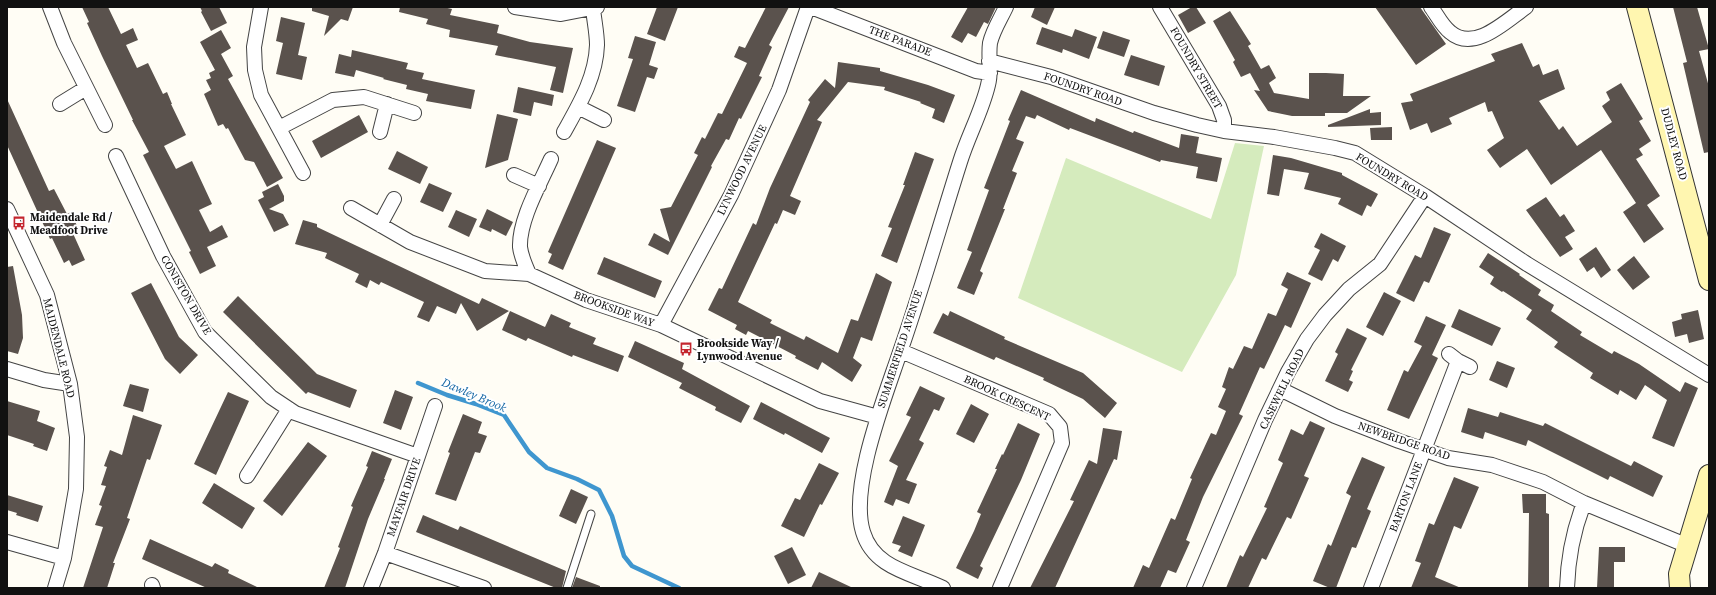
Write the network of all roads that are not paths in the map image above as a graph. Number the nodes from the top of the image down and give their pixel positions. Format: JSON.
{"nodes":[{"id":1,"x":50,"y":7,"type":"edge"},
{"id":2,"x":261,"y":7,"type":"edge"},
{"id":3,"x":515,"y":7,"type":"edge"},
{"id":4,"x":809,"y":7,"type":"edge"},
{"id":5,"x":1006,"y":7,"type":"edge"},
{"id":6,"x":1160,"y":7,"type":"edge"},
{"id":7,"x":1431,"y":7,"type":"edge"},
{"id":8,"x":1526,"y":7,"type":"edge"},
{"id":9,"x":1637,"y":7,"type":"edge"},
{"id":10,"x":595,"y":8,"type":"edge"},
{"id":11,"x":989,"y":67,"type":"junction"},
{"id":12,"x":86,"y":88,"type":"junction"},
{"id":13,"x":60,"y":104,"type":"dead end"},
{"id":14,"x":387,"y":104,"type":"junction"},
{"id":15,"x":578,"y":106,"type":"junction"},
{"id":16,"x":414,"y":113,"type":"dead end"},
{"id":17,"x":604,"y":120,"type":"dead end"},
{"id":18,"x":105,"y":125,"type":"dead end"},
{"id":19,"x":279,"y":128,"type":"junction"},
{"id":20,"x":1224,"y":131,"type":"junction"},
{"id":21,"x":380,"y":132,"type":"dead end"},
{"id":22,"x":564,"y":132,"type":"dead end"},
{"id":23,"x":116,"y":156,"type":"dead end"},
{"id":24,"x":551,"y":159,"type":"dead end"},
{"id":25,"x":303,"y":173,"type":"dead end"},
{"id":26,"x":514,"y":175,"type":"dead end"},
{"id":27,"x":539,"y":186,"type":"junction"},
{"id":28,"x":1424,"y":196,"type":"junction"},
{"id":29,"x":394,"y":199,"type":"dead end"},
{"id":30,"x":351,"y":208,"type":"dead end"},
{"id":31,"x":7,"y":209,"type":"edge"},
{"id":32,"x":380,"y":225,"type":"junction"},
{"id":33,"x":529,"y":274,"type":"junction"},
{"id":34,"x":1708,"y":276,"type":"edge"},
{"id":35,"x":661,"y":325,"type":"junction"},
{"id":36,"x":901,"y":351,"type":"junction"},
{"id":37,"x":1459,"y":361,"type":"dead end"},
{"id":38,"x":7,"y":370,"type":"edge"},
{"id":39,"x":1709,"y":375,"type":"edge"},
{"id":40,"x":70,"y":384,"type":"junction"},
{"id":41,"x":1280,"y":389,"type":"junction"},
{"id":42,"x":435,"y":406,"type":"dead end"},
{"id":43,"x":289,"y":409,"type":"junction"},
{"id":44,"x":878,"y":416,"type":"junction"},
{"id":45,"x":1424,"y":450,"type":"junction"},
{"id":46,"x":418,"y":456,"type":"junction"},
{"id":47,"x":1709,"y":475,"type":"edge"},
{"id":48,"x":246,"y":476,"type":"dead end"},
{"id":49,"x":1584,"y":502,"type":"junction"},
{"id":50,"x":1705,"y":505,"type":"edge"},
{"id":51,"x":591,"y":514,"type":"dead end"},
{"id":52,"x":7,"y":542,"type":"edge"},
{"id":53,"x":1688,"y":546,"type":"junction"},
{"id":54,"x":385,"y":553,"type":"junction"},
{"id":55,"x":64,"y":558,"type":"junction"},
{"id":56,"x":55,"y":588,"type":"edge"},
{"id":57,"x":371,"y":588,"type":"edge"},
{"id":58,"x":484,"y":588,"type":"edge"},
{"id":59,"x":567,"y":588,"type":"edge"},
{"id":60,"x":943,"y":588,"type":"edge"},
{"id":61,"x":1000,"y":588,"type":"edge"},
{"id":62,"x":1194,"y":588,"type":"edge"},
{"id":63,"x":1371,"y":588,"type":"edge"},
{"id":64,"x":1568,"y":588,"type":"edge"},
{"id":65,"x":1680,"y":588,"type":"edge"}],
"edges":[{"from":1,"to":12,"type":"street"},
{"from":2,"to":19,"type":"street"},
{"from":3,"to":10,"type":"street"},
{"from":4,"to":11,"type":"street","name":"THE PARADE"},
{"from":4,"to":35,"type":"street","name":"LYNWOOD AVENUE"},
{"from":5,"to":11,"type":"street"},
{"from":6,"to":20,"type":"street","name":"FOUNDRY STREET"},
{"from":7,"to":8,"type":"street"},
{"from":9,"to":34,"type":"main road","name":"DUDLEY ROAD"},
{"from":10,"to":15,"type":"street"},
{"from":11,"to":20,"type":"street","name":"FOUNDRY ROAD"},
{"from":11,"to":36,"type":"street","name":"SUMMERFIELD AVENUE"},
{"from":12,"to":13,"type":"street"},
{"from":12,"to":18,"type":"street"},
{"from":14,"to":16,"type":"street"},
{"from":14,"to":19,"type":"street"},
{"from":14,"to":21,"type":"street"},
{"from":15,"to":17,"type":"street"},
{"from":15,"to":22,"type":"street"},
{"from":19,"to":25,"type":"street"},
{"from":20,"to":28,"type":"street","name":"FOUNDRY ROAD"},
{"from":23,"to":43,"type":"street","name":"CONISTON DRIVE"},
{"from":24,"to":27,"type":"street"},
{"from":26,"to":27,"type":"street"},
{"from":27,"to":33,"type":"street"},
{"from":28,"to":39,"type":"street","name":"FOUNDRY ROAD"},
{"from":28,"to":41,"type":"street","name":"CASEWELL ROAD"},
{"from":29,"to":32,"type":"street"},
{"from":30,"to":32,"type":"street","name":"BROOKSIDE WAY"},
{"from":31,"to":40,"type":"street","name":"MAIDENDALE ROAD"},
{"from":32,"to":33,"type":"street","name":"BROOKSIDE WAY"},
{"from":33,"to":35,"type":"street","name":"BROOKSIDE WAY"},
{"from":35,"to":44,"type":"street","name":"BROOKSIDE WAY"},
{"from":36,"to":44,"type":"street","name":"SUMMERFIELD AVENUE"},
{"from":36,"to":61,"type":"street","name":"BROOK CRESCENT"},
{"from":37,"to":45,"type":"street","name":"BARTON LANE"},
{"from":38,"to":40,"type":"street"},
{"from":40,"to":55,"type":"street","name":"MAIDENDALE ROAD"},
{"from":41,"to":45,"type":"street","name":"NEWBRIDGE ROAD"},
{"from":41,"to":62,"type":"street","name":"CASEWELL ROAD"},
{"from":42,"to":46,"type":"street","name":"MAYFAIR DRIVE"},
{"from":43,"to":46,"type":"street","name":"CONISTON DRIVE"},
{"from":43,"to":48,"type":"street"},
{"from":44,"to":60,"type":"street","name":"SUMMERFIELD AVENUE"},
{"from":45,"to":49,"type":"street","name":"NEWBRIDGE ROAD"},
{"from":45,"to":63,"type":"street","name":"BARTON LANE"},
{"from":46,"to":54,"type":"street","name":"MAYFAIR DRIVE"},
{"from":47,"to":50,"type":"main road"},
{"from":49,"to":53,"type":"street","name":"NEWBRIDGE ROAD"},
{"from":49,"to":64,"type":"street"},
{"from":50,"to":53,"type":"main road"},
{"from":51,"to":59,"type":"lane"},
{"from":52,"to":55,"type":"street"},
{"from":53,"to":65,"type":"main road"},
{"from":54,"to":57,"type":"street","name":"MAYFAIR DRIVE"},
{"from":54,"to":58,"type":"street"},
{"from":55,"to":56,"type":"street","name":"MAIDENDALE ROAD"}]}
